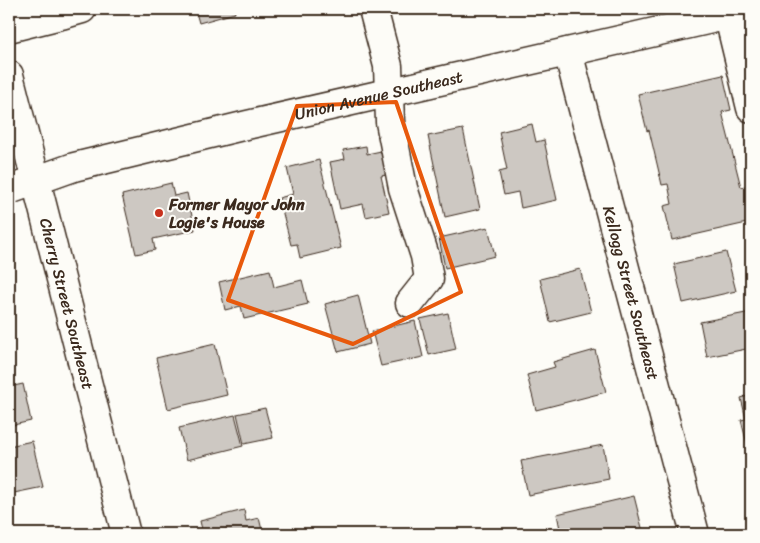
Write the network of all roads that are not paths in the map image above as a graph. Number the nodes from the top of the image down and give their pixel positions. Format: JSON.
{"nodes":[{"id":1,"x":82,"y":9,"type":"edge"},
{"id":2,"x":373,"y":9,"type":"edge"},
{"id":3,"x":735,"y":11,"type":"edge"},
{"id":4,"x":9,"y":28,"type":"edge"},
{"id":5,"x":568,"y":52,"type":"junction"},
{"id":6,"x":9,"y":75,"type":"edge"},
{"id":7,"x":390,"y":92,"type":"junction"},
{"id":8,"x":751,"y":108,"type":"edge"},
{"id":9,"x":35,"y":180,"type":"junction"},
{"id":10,"x":9,"y":190,"type":"edge"},
{"id":11,"x":410,"y":303,"type":"dead end"},
{"id":12,"x":126,"y":534,"type":"edge"},
{"id":13,"x":694,"y":534,"type":"edge"}],
"edges":[{"from":1,"to":4,"type":"street"},
{"from":2,"to":7,"type":"street"},
{"from":3,"to":5,"type":"street","name":"Union Avenue Southeast"},
{"from":3,"to":8,"type":"street"},
{"from":5,"to":7,"type":"street","name":"Union Avenue Southeast"},
{"from":5,"to":13,"type":"street","name":"Kellogg Street Southeast"},
{"from":6,"to":9,"type":"street","name":"Cherry Street Southeast"},
{"from":7,"to":9,"type":"street","name":"Union Avenue Southeast"},
{"from":7,"to":11,"type":"street"},
{"from":9,"to":10,"type":"street","name":"Union Avenue Southeast"},
{"from":9,"to":12,"type":"street","name":"Cherry Street Southeast"}]}
